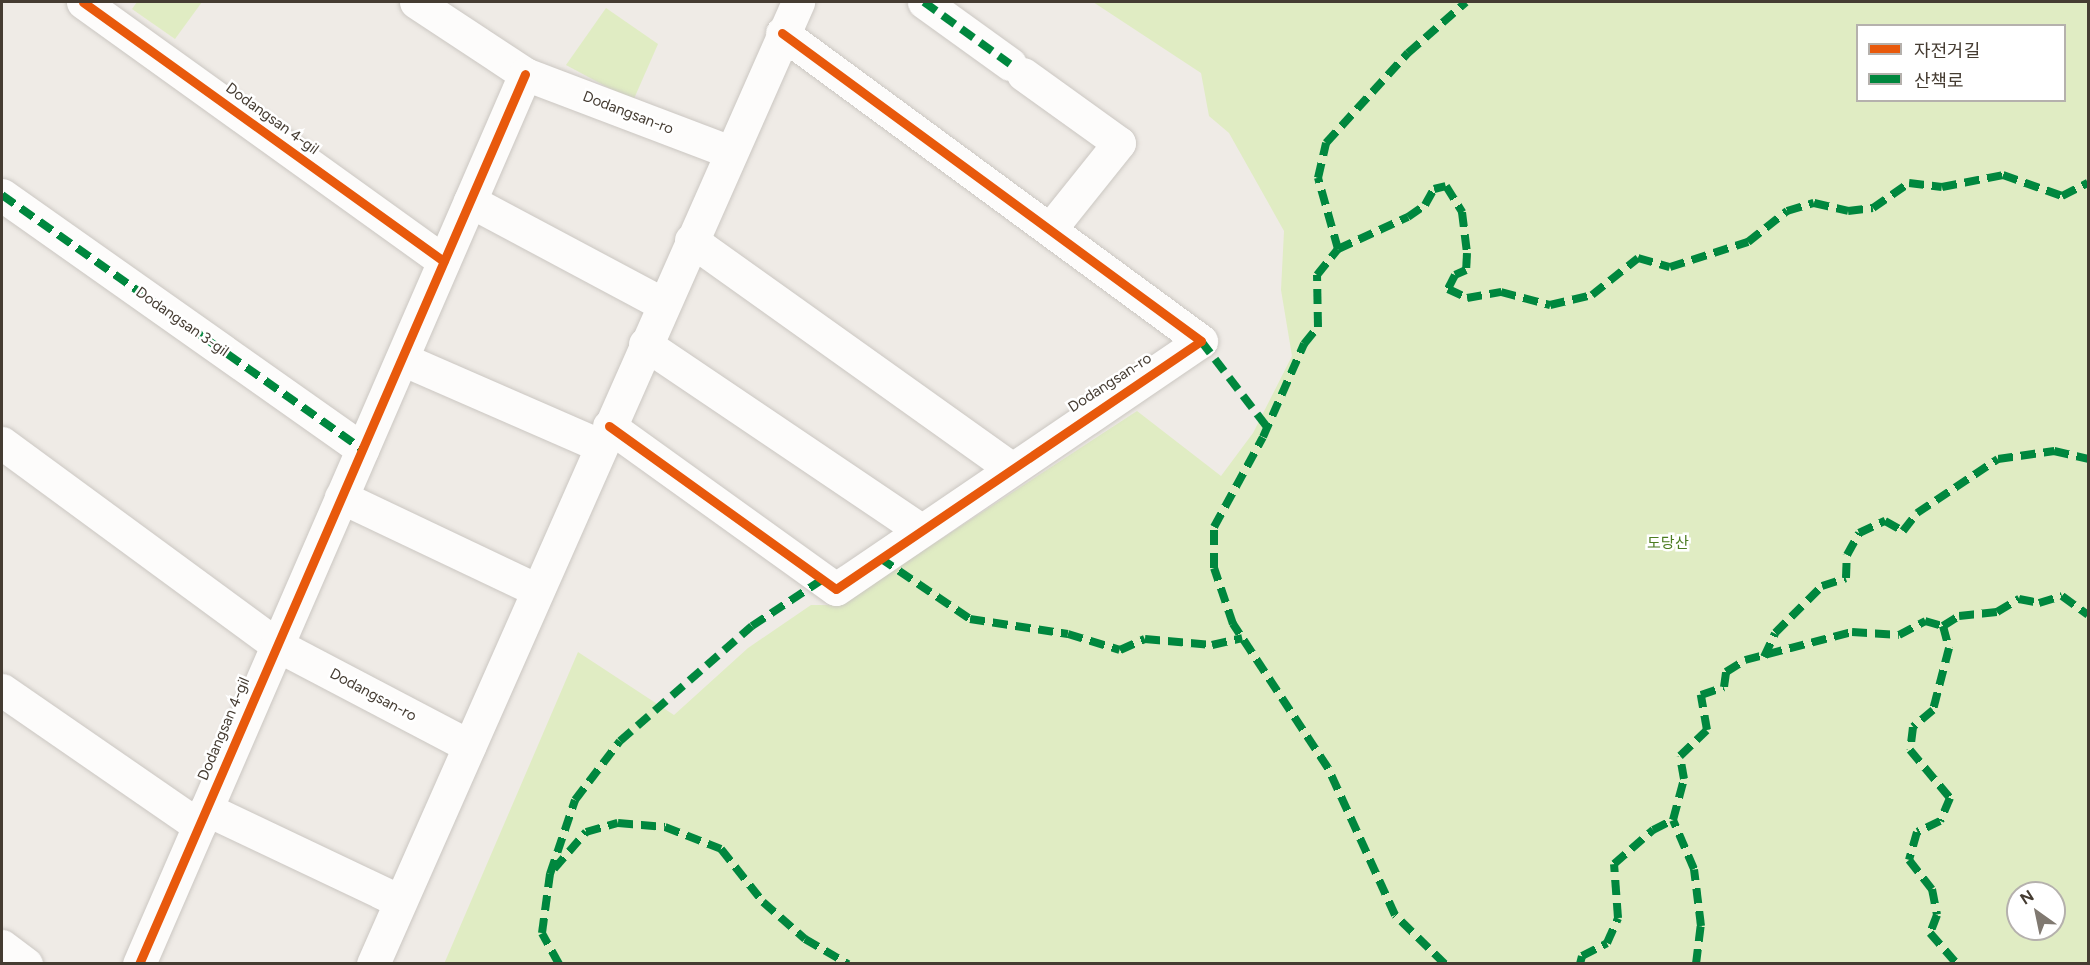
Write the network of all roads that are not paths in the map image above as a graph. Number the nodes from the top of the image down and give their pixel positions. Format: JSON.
{"nodes":[{"id":1,"x":83,"y":2,"type":"edge"},
{"id":2,"x":416,"y":2,"type":"edge"},
{"id":3,"x":798,"y":2,"type":"edge"},
{"id":4,"x":924,"y":2,"type":"edge"},
{"id":5,"x":782,"y":33,"type":"junction"},
{"id":6,"x":525,"y":74,"type":"junction"},
{"id":7,"x":730,"y":152,"type":"junction"},
{"id":8,"x":2,"y":195,"type":"edge"},
{"id":9,"x":470,"y":201,"type":"junction"},
{"id":10,"x":1050,"y":230,"type":"junction"},
{"id":11,"x":691,"y":240,"type":"junction"},
{"id":12,"x":444,"y":261,"type":"junction"},
{"id":13,"x":663,"y":304,"type":"junction"},
{"id":14,"x":645,"y":344,"type":"junction"},
{"id":15,"x":402,"y":359,"type":"junction"},
{"id":16,"x":605,"y":436,"type":"junction"},
{"id":17,"x":2,"y":443,"type":"edge"},
{"id":18,"x":362,"y":449,"type":"junction"},
{"id":19,"x":1009,"y":467,"type":"junction"},
{"id":20,"x":341,"y":497,"type":"junction"},
{"id":21,"x":921,"y":530,"type":"junction"},
{"id":22,"x":537,"y":590,"type":"junction"},
{"id":23,"x":277,"y":645,"type":"junction"},
{"id":24,"x":2,"y":690,"type":"edge"},
{"id":25,"x":469,"y":746,"type":"junction"},
{"id":26,"x":203,"y":817,"type":"junction"},
{"id":27,"x":400,"y":901,"type":"junction"},
{"id":28,"x":2,"y":946,"type":"edge"},
{"id":29,"x":150,"y":960,"type":"edge"},
{"id":30,"x":26,"y":963,"type":"edge"},
{"id":31,"x":373,"y":963,"type":"edge"}],
"edges":[{"from":1,"to":12,"type":"street","name":"Dodangsan 4-gil"},
{"from":2,"to":6,"type":"street"},
{"from":3,"to":5,"type":"street"},
{"from":4,"to":10,"type":"street"},
{"from":5,"to":7,"type":"street"},
{"from":5,"to":10,"type":"street","name":"Dodangsan-ro"},
{"from":6,"to":7,"type":"street","name":"Dodangsan-ro"},
{"from":6,"to":9,"type":"street","name":"Dodangsan 4-gil"},
{"from":7,"to":11,"type":"street"},
{"from":8,"to":18,"type":"street","name":"Dodangsan 3-gil"},
{"from":9,"to":12,"type":"street","name":"Dodangsan 4-gil"},
{"from":9,"to":13,"type":"street"},
{"from":10,"to":19,"type":"street","name":"Dodangsan-ro"},
{"from":11,"to":13,"type":"street"},
{"from":11,"to":19,"type":"street"},
{"from":12,"to":15,"type":"street","name":"Dodangsan 4-gil"},
{"from":13,"to":14,"type":"street"},
{"from":14,"to":16,"type":"street"},
{"from":14,"to":21,"type":"street"},
{"from":15,"to":16,"type":"street","name":"Dodangsan-ro"},
{"from":15,"to":18,"type":"street","name":"Dodangsan 4-gil"},
{"from":16,"to":21,"type":"street","name":"Dodangsan-ro"},
{"from":16,"to":22,"type":"street"},
{"from":17,"to":23,"type":"street"},
{"from":18,"to":20,"type":"street","name":"Dodangsan 4-gil"},
{"from":19,"to":21,"type":"street","name":"Dodangsan-ro"},
{"from":20,"to":22,"type":"street"},
{"from":20,"to":23,"type":"street","name":"Dodangsan 4-gil"},
{"from":22,"to":25,"type":"street"},
{"from":23,"to":25,"type":"street","name":"Dodangsan-ro"},
{"from":23,"to":26,"type":"street","name":"Dodangsan 4-gil"},
{"from":24,"to":26,"type":"street"},
{"from":25,"to":27,"type":"street"},
{"from":26,"to":27,"type":"street"},
{"from":26,"to":29,"type":"street","name":"Dodangsan 4-gil"},
{"from":27,"to":31,"type":"street"},
{"from":28,"to":30,"type":"street"}]}
